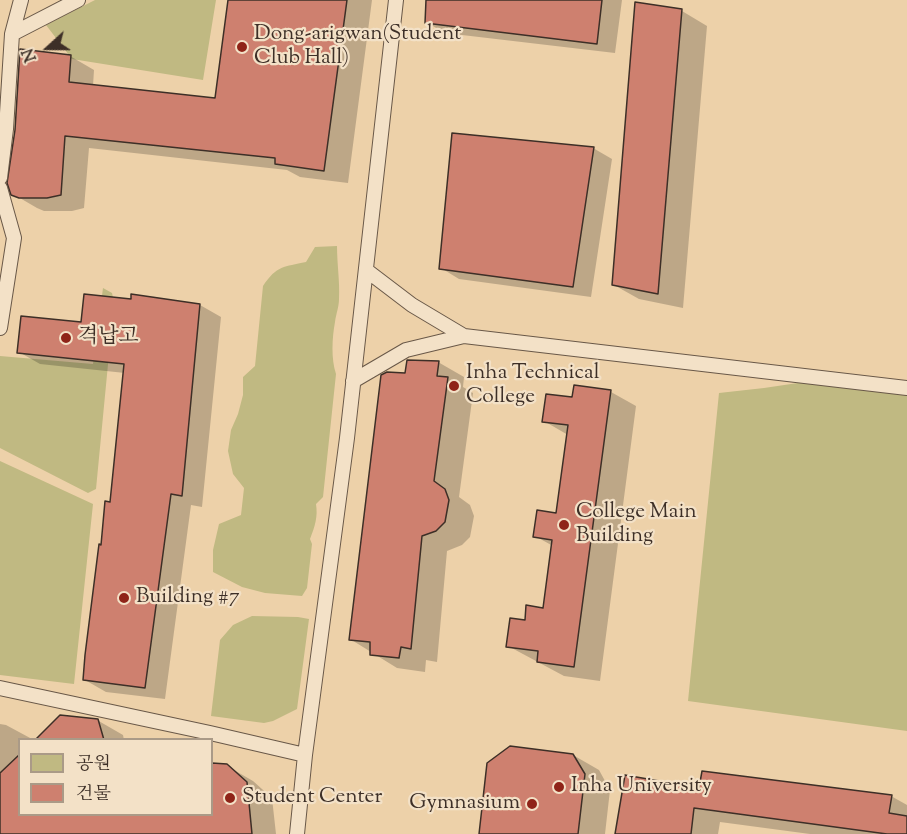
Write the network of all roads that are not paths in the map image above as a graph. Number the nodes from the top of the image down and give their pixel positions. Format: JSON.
{"nodes":[{"id":1,"x":21,"y":0,"type":"edge"},
{"id":2,"x":78,"y":0,"type":"edge"},
{"id":3,"x":396,"y":0,"type":"edge"},
{"id":4,"x":12,"y":33,"type":"junction"},
{"id":5,"x":0,"y":178,"type":"edge"},
{"id":6,"x":0,"y":188,"type":"edge"},
{"id":7,"x":366,"y":270,"type":"junction"},
{"id":8,"x":0,"y":328,"type":"edge"},
{"id":9,"x":464,"y":336,"type":"junction"},
{"id":10,"x":353,"y":381,"type":"junction"},
{"id":11,"x":907,"y":388,"type":"edge"},
{"id":12,"x":0,"y":688,"type":"edge"},
{"id":13,"x":305,"y":755,"type":"junction"},
{"id":14,"x":297,"y":834,"type":"edge"}],
"edges":[{"from":1,"to":4,"type":"lane"},
{"from":2,"to":4,"type":"lane"},
{"from":3,"to":7,"type":"lane"},
{"from":4,"to":5,"type":"lane"},
{"from":6,"to":8,"type":"lane"},
{"from":7,"to":9,"type":"lane"},
{"from":7,"to":10,"type":"lane"},
{"from":9,"to":10,"type":"lane"},
{"from":9,"to":11,"type":"lane"},
{"from":10,"to":13,"type":"lane"},
{"from":12,"to":13,"type":"lane"},
{"from":13,"to":14,"type":"lane"}]}
